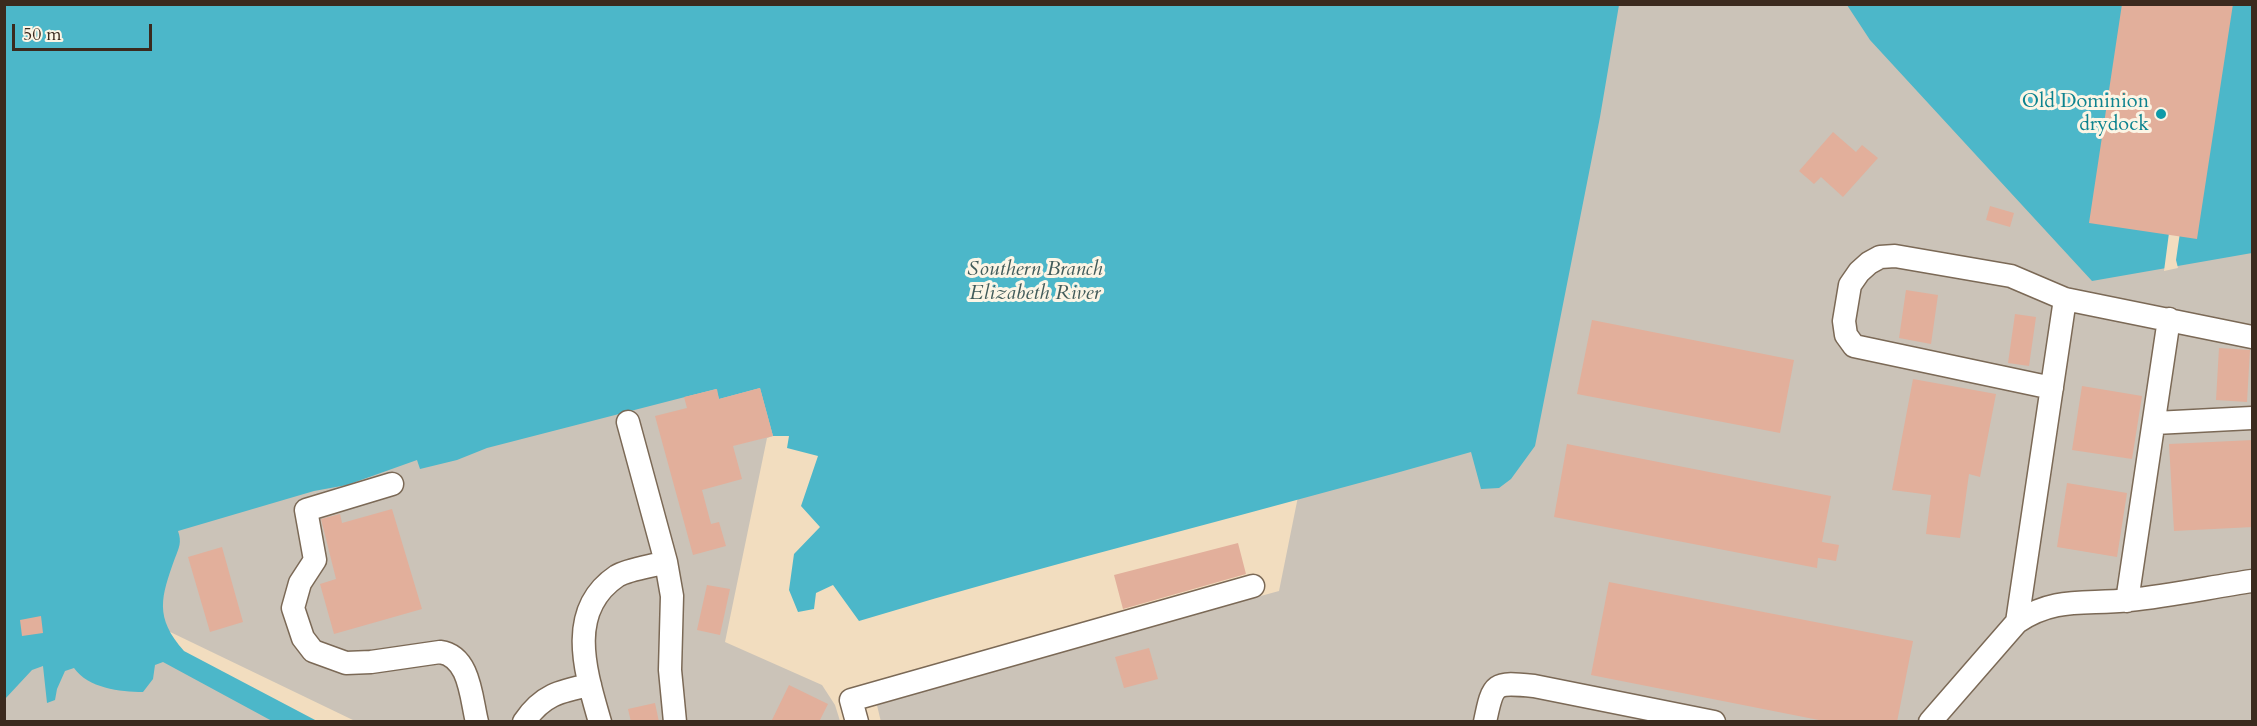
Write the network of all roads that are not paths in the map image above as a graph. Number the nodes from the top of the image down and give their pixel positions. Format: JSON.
{"nodes":[{"id":1,"x":2065,"y":299,"type":"junction"},
{"id":2,"x":2169,"y":319,"type":"junction"},
{"id":3,"x":2253,"y":337,"type":"edge"},
{"id":4,"x":2052,"y":388,"type":"junction"},
{"id":5,"x":2253,"y":418,"type":"edge"},
{"id":6,"x":628,"y":422,"type":"dead end"},
{"id":7,"x":2154,"y":423,"type":"junction"},
{"id":8,"x":392,"y":484,"type":"dead end"},
{"id":9,"x":666,"y":562,"type":"junction"},
{"id":10,"x":2253,"y":581,"type":"edge"},
{"id":11,"x":1253,"y":586,"type":"dead end"},
{"id":12,"x":2127,"y":600,"type":"junction"},
{"id":13,"x":2017,"y":621,"type":"junction"},
{"id":14,"x":590,"y":685,"type":"junction"},
{"id":15,"x":477,"y":722,"type":"edge"},
{"id":16,"x":524,"y":722,"type":"edge"},
{"id":17,"x":600,"y":722,"type":"edge"},
{"id":18,"x":675,"y":722,"type":"edge"},
{"id":19,"x":857,"y":722,"type":"edge"},
{"id":20,"x":1485,"y":722,"type":"edge"},
{"id":21,"x":1714,"y":722,"type":"edge"},
{"id":22,"x":1930,"y":722,"type":"edge"}],
"edges":[{"from":1,"to":2,"type":"lane"},
{"from":1,"to":4,"type":"lane"},
{"from":1,"to":4,"type":"lane"},
{"from":2,"to":3,"type":"lane"},
{"from":2,"to":7,"type":"lane"},
{"from":4,"to":13,"type":"lane"},
{"from":5,"to":7,"type":"lane"},
{"from":6,"to":9,"type":"lane"},
{"from":7,"to":12,"type":"lane"},
{"from":8,"to":15,"type":"lane"},
{"from":9,"to":14,"type":"lane"},
{"from":9,"to":18,"type":"lane"},
{"from":10,"to":12,"type":"lane"},
{"from":11,"to":19,"type":"lane"},
{"from":12,"to":13,"type":"lane"},
{"from":13,"to":22,"type":"lane"},
{"from":14,"to":16,"type":"lane"},
{"from":14,"to":17,"type":"lane"},
{"from":20,"to":21,"type":"lane"}]}
